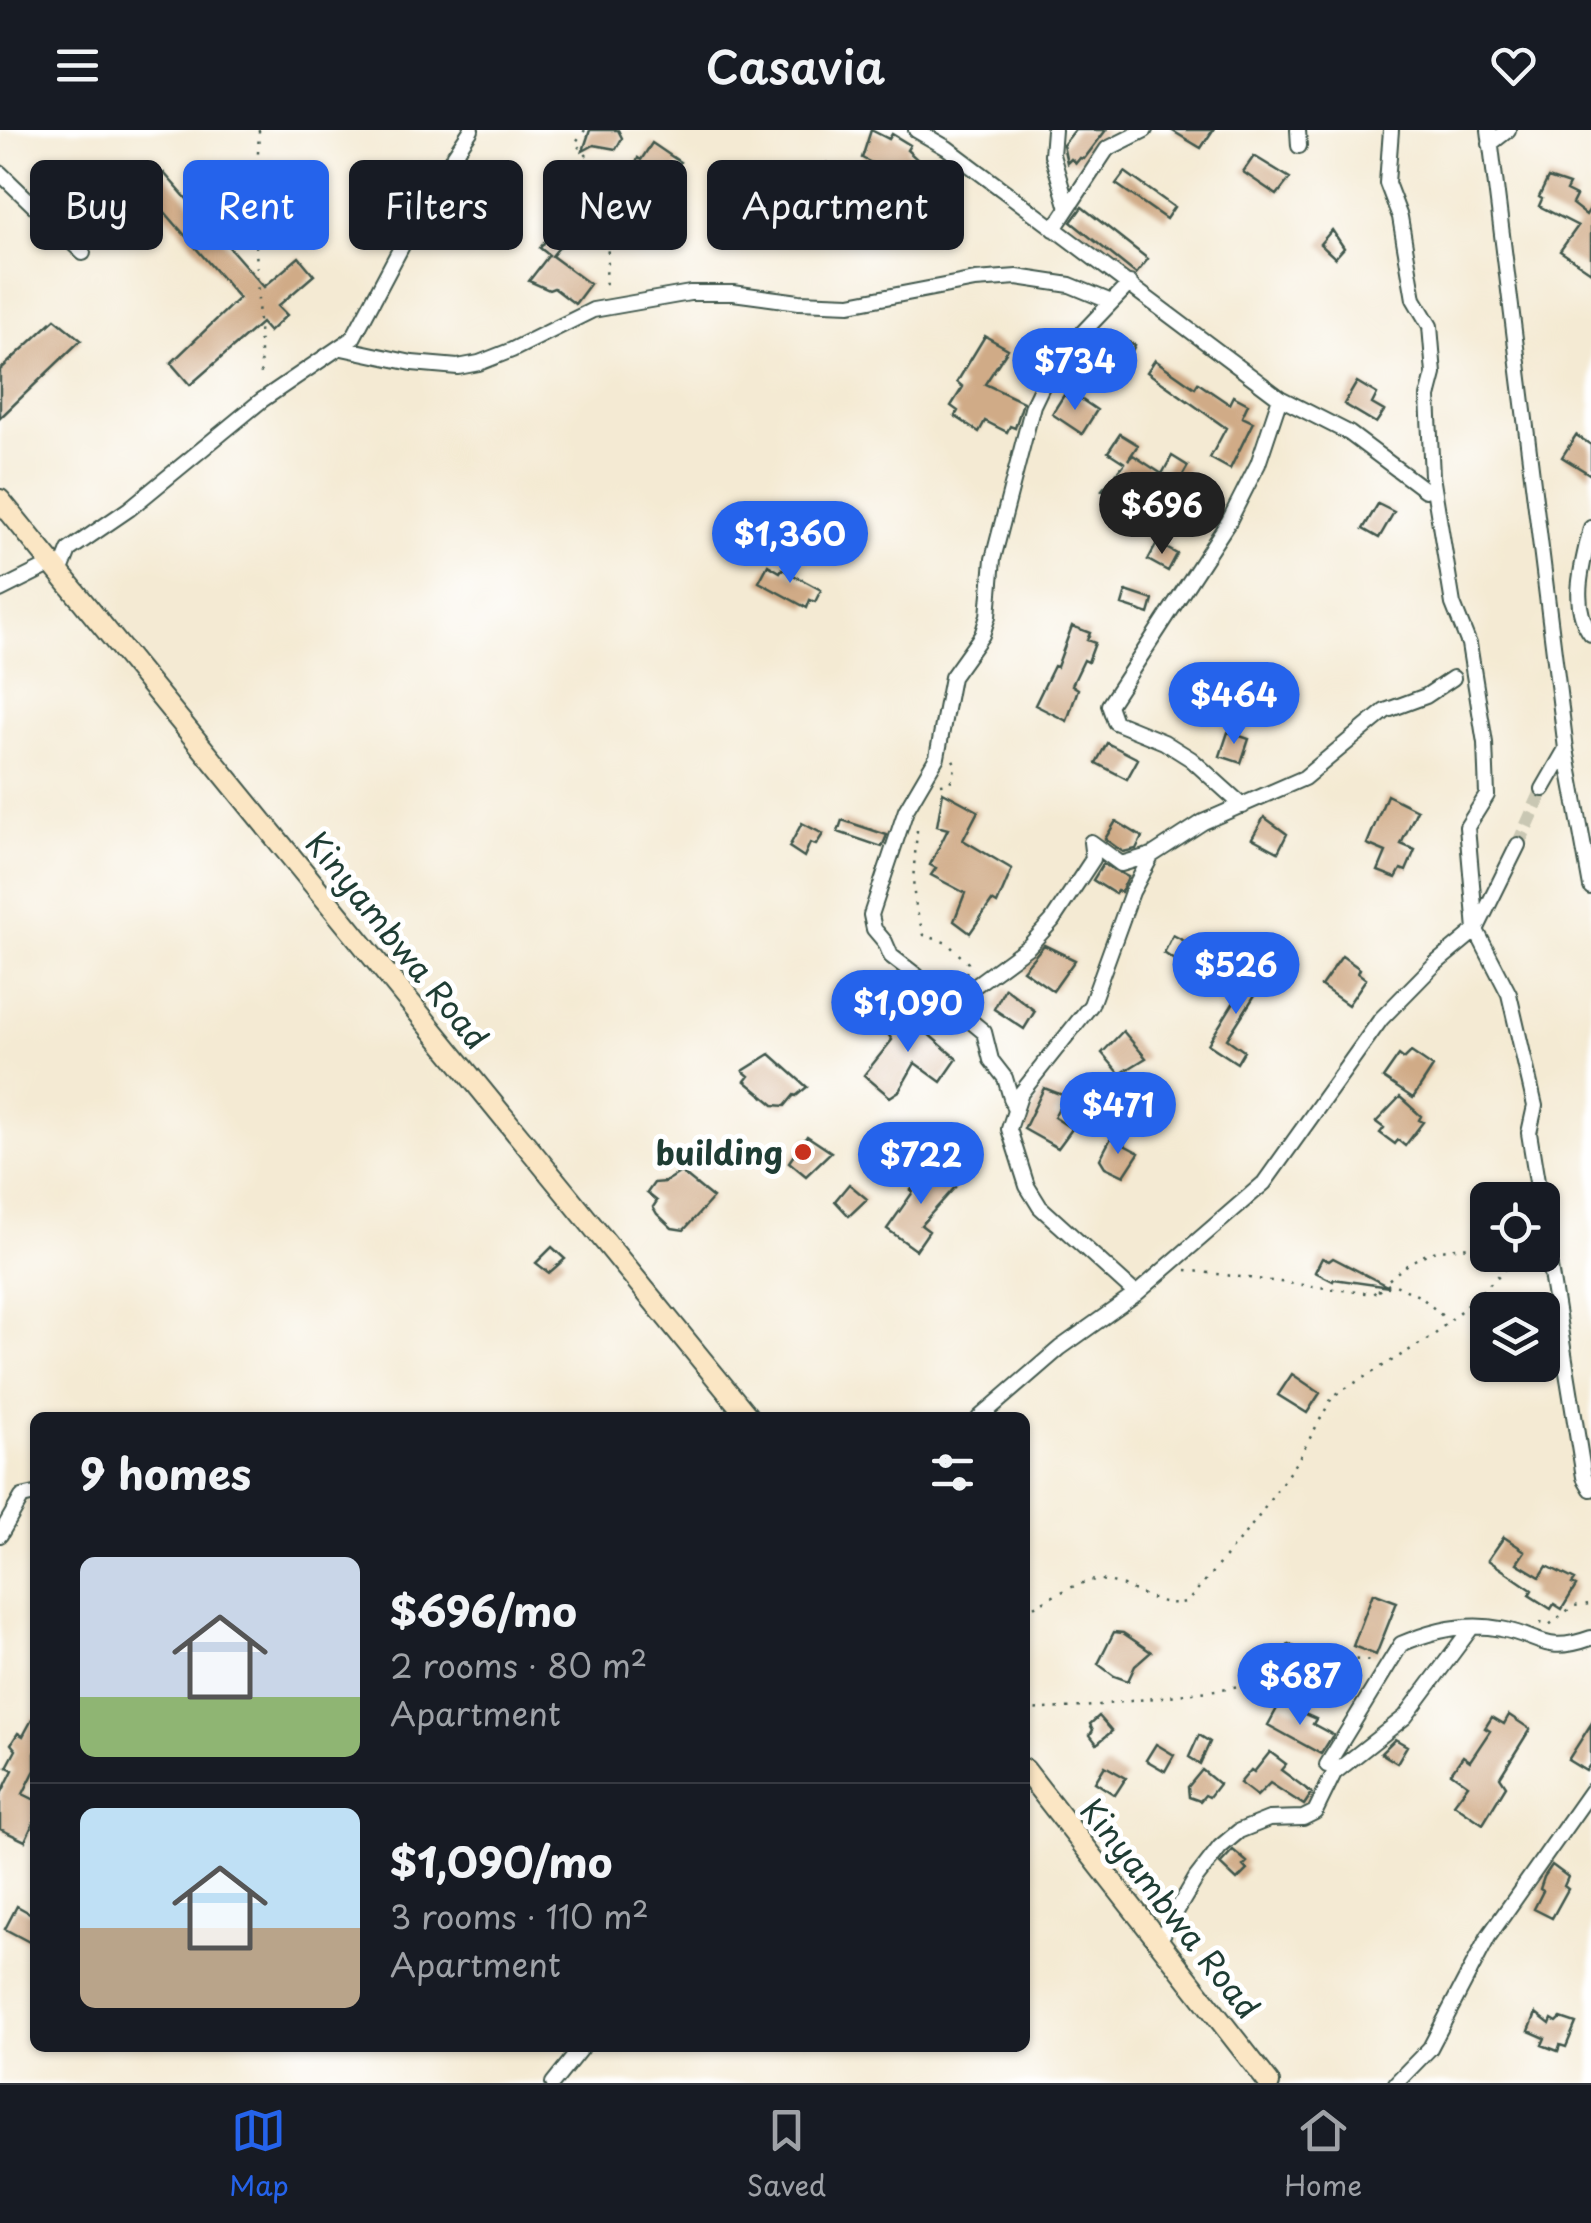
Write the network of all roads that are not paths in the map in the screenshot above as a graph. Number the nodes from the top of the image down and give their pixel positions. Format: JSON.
{"nodes":[{"id":1,"x":470,"y":130,"type":"edge"},
{"id":2,"x":916,"y":130,"type":"edge"},
{"id":3,"x":1054,"y":130,"type":"edge"},
{"id":4,"x":1145,"y":130,"type":"edge"},
{"id":5,"x":1390,"y":130,"type":"edge"},
{"id":6,"x":1508,"y":130,"type":"edge"},
{"id":7,"x":1489,"y":137,"type":"edge"},
{"id":8,"x":0,"y":174,"type":"edge"},
{"id":9,"x":1067,"y":205,"type":"junction"},
{"id":10,"x":1054,"y":228,"type":"junction"},
{"id":11,"x":83,"y":254,"type":"dead end"},
{"id":12,"x":1130,"y":284,"type":"junction"},
{"id":13,"x":1109,"y":301,"type":"junction"},
{"id":14,"x":342,"y":348,"type":"junction"},
{"id":15,"x":1280,"y":398,"type":"junction"},
{"id":16,"x":1424,"y":490,"type":"dead end"},
{"id":17,"x":0,"y":500,"type":"edge"},
{"id":18,"x":1591,"y":528,"type":"edge"},
{"id":19,"x":56,"y":569,"type":"junction"},
{"id":20,"x":0,"y":590,"type":"edge"},
{"id":21,"x":1591,"y":634,"type":"edge"},
{"id":22,"x":1453,"y":678,"type":"dead end"},
{"id":23,"x":1566,"y":749,"type":"junction"},
{"id":24,"x":1543,"y":788,"type":"tunnel mouth"},
{"id":25,"x":1243,"y":806,"type":"junction"},
{"id":26,"x":1518,"y":845,"type":"tunnel mouth"},
{"id":27,"x":1152,"y":855,"type":"junction"},
{"id":28,"x":1591,"y":888,"type":"edge"},
{"id":29,"x":1476,"y":930,"type":"junction"},
{"id":30,"x":961,"y":1013,"type":"junction"},
{"id":31,"x":1014,"y":1108,"type":"junction"},
{"id":32,"x":1537,"y":1182,"type":"edge"},
{"id":33,"x":1551,"y":1272,"type":"edge"},
{"id":34,"x":1136,"y":1294,"type":"junction"},
{"id":35,"x":745,"y":1412,"type":"edge"},
{"id":36,"x":986,"y":1412,"type":"edge"},
{"id":37,"x":1591,"y":1489,"type":"edge"},
{"id":38,"x":30,"y":1496,"type":"edge"},
{"id":39,"x":0,"y":1535,"type":"edge"},
{"id":40,"x":1472,"y":1627,"type":"junction"},
{"id":41,"x":1591,"y":1638,"type":"edge"},
{"id":42,"x":1327,"y":1765,"type":"dead end"},
{"id":43,"x":1030,"y":1776,"type":"edge"},
{"id":44,"x":1591,"y":1790,"type":"edge"},
{"id":45,"x":1159,"y":1941,"type":"junction"},
{"id":46,"x":577,"y":2052,"type":"edge"},
{"id":47,"x":554,"y":2083,"type":"edge"},
{"id":48,"x":1269,"y":2083,"type":"edge"},
{"id":49,"x":1396,"y":2083,"type":"edge"}],
"edges":[{"from":1,"to":14,"type":"street"},
{"from":2,"to":10,"type":"street"},
{"from":3,"to":9,"type":"street"},
{"from":4,"to":9,"type":"street"},
{"from":5,"to":29,"type":"street"},
{"from":6,"to":7,"type":"street"},
{"from":7,"to":23,"type":"street"},
{"from":8,"to":11,"type":"street"},
{"from":9,"to":10,"type":"street"},
{"from":10,"to":12,"type":"street"},
{"from":12,"to":13,"type":"street"},
{"from":12,"to":15,"type":"street"},
{"from":13,"to":14,"type":"street"},
{"from":13,"to":30,"type":"street"},
{"from":14,"to":19,"type":"street"},
{"from":15,"to":16,"type":"street"},
{"from":15,"to":25,"type":"street"},
{"from":17,"to":19,"type":"street","name":"Kinyambwa Road"},
{"from":18,"to":21,"type":"street"},
{"from":19,"to":20,"type":"street"},
{"from":19,"to":35,"type":"street","name":"Kinyambwa Road"},
{"from":22,"to":25,"type":"street"},
{"from":23,"to":24,"type":"street"},
{"from":23,"to":28,"type":"street"},
{"from":25,"to":27,"type":"street"},
{"from":26,"to":29,"type":"street"},
{"from":27,"to":30,"type":"street"},
{"from":27,"to":31,"type":"street"},
{"from":29,"to":32,"type":"street"},
{"from":29,"to":34,"type":"street"},
{"from":30,"to":31,"type":"street"},
{"from":31,"to":34,"type":"street"},
{"from":33,"to":37,"type":"street"},
{"from":34,"to":36,"type":"street"},
{"from":38,"to":39,"type":"street"},
{"from":40,"to":41,"type":"street"},
{"from":40,"to":42,"type":"street"},
{"from":40,"to":45,"type":"street"},
{"from":43,"to":45,"type":"street","name":"Kinyambwa Road"},
{"from":44,"to":49,"type":"street"},
{"from":45,"to":48,"type":"street","name":"Kinyambwa Road"},
{"from":46,"to":47,"type":"street"}]}
